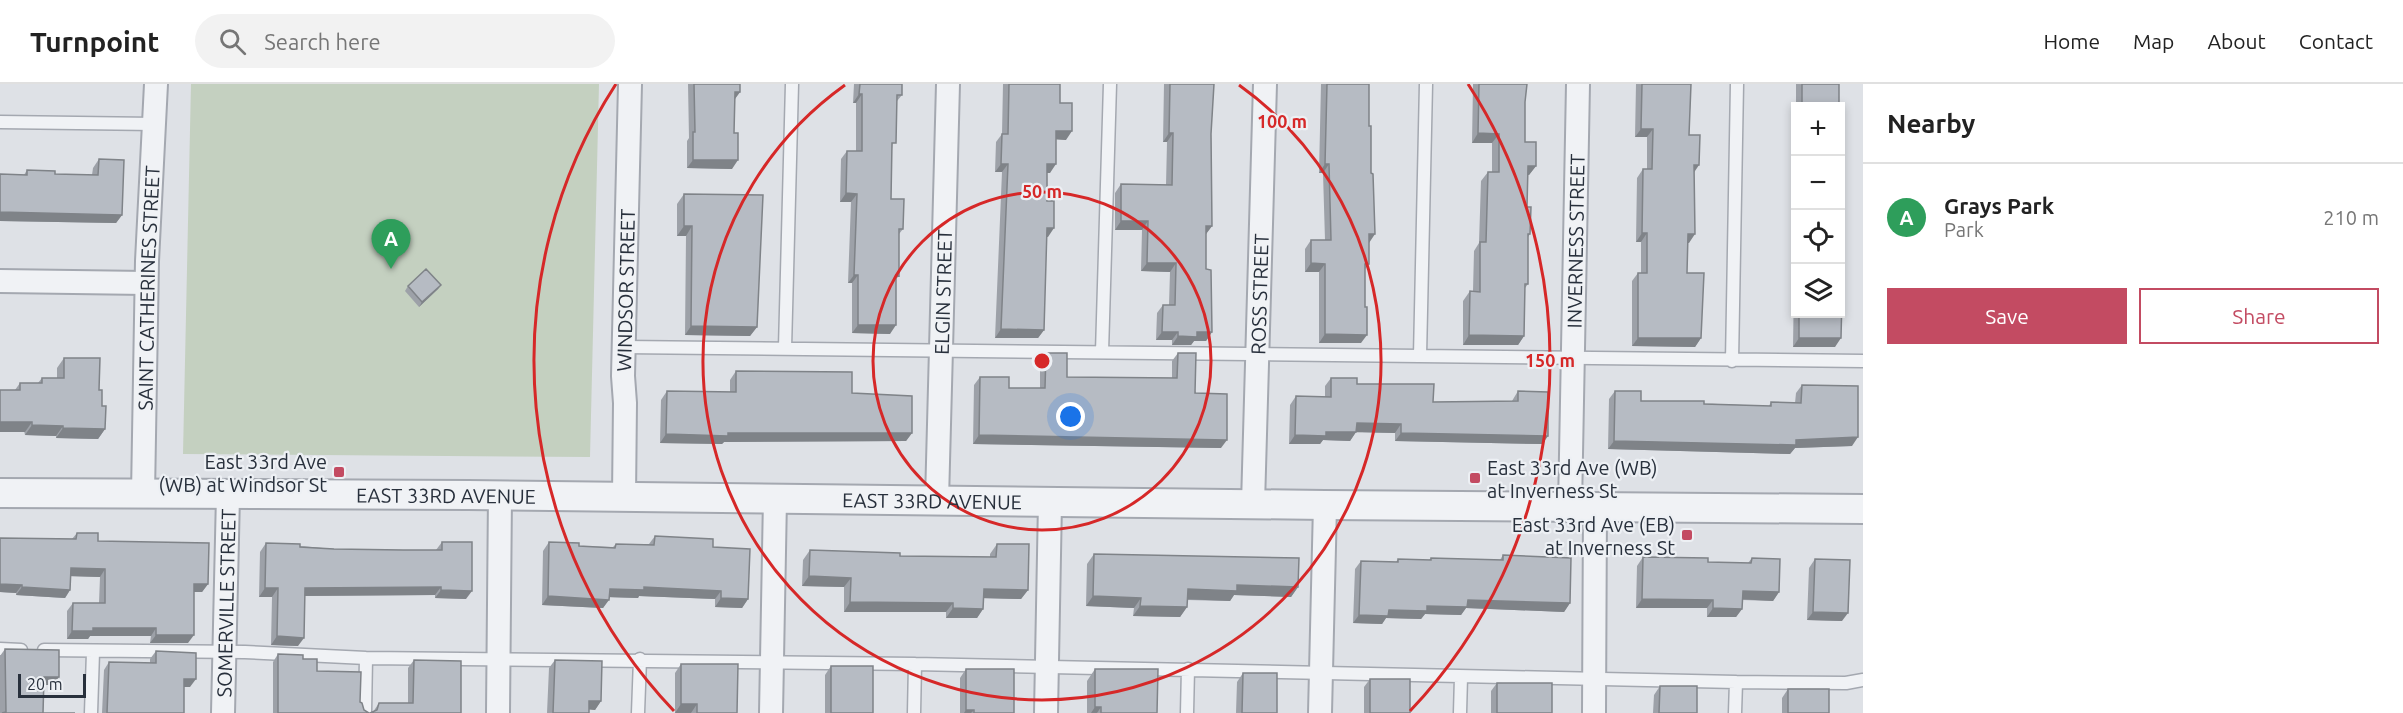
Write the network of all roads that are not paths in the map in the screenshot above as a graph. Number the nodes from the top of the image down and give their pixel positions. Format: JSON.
{"nodes":[{"id":1,"x":156,"y":84,"type":"edge"},
{"id":2,"x":630,"y":84,"type":"edge"},
{"id":3,"x":792,"y":84,"type":"edge"},
{"id":4,"x":948,"y":84,"type":"edge"},
{"id":5,"x":1110,"y":84,"type":"edge"},
{"id":6,"x":1265,"y":84,"type":"edge"},
{"id":7,"x":1426,"y":84,"type":"edge"},
{"id":8,"x":1578,"y":84,"type":"edge"},
{"id":9,"x":1737,"y":84,"type":"edge"},
{"id":10,"x":0,"y":122,"type":"edge"},
{"id":11,"x":155,"y":124,"type":"junction"},
{"id":12,"x":0,"y":281,"type":"edge"},
{"id":13,"x":146,"y":283,"type":"junction"},
{"id":14,"x":624,"y":347,"type":"junction"},
{"id":15,"x":785,"y":348,"type":"junction"},
{"id":16,"x":941,"y":350,"type":"junction"},
{"id":17,"x":1102,"y":352,"type":"junction"},
{"id":18,"x":1256,"y":355,"type":"junction"},
{"id":19,"x":1420,"y":356,"type":"junction"},
{"id":20,"x":1572,"y":359,"type":"junction"},
{"id":21,"x":1732,"y":361,"type":"junction"},
{"id":22,"x":1863,"y":361,"type":"edge"},
{"id":23,"x":0,"y":493,"type":"edge"},
{"id":24,"x":143,"y":494,"type":"junction"},
{"id":25,"x":228,"y":495,"type":"junction"},
{"id":26,"x":500,"y":495,"type":"junction"},
{"id":27,"x":624,"y":496,"type":"junction"},
{"id":28,"x":775,"y":498,"type":"junction"},
{"id":29,"x":938,"y":500,"type":"junction"},
{"id":30,"x":1050,"y":502,"type":"junction"},
{"id":31,"x":1253,"y":504,"type":"junction"},
{"id":32,"x":1324,"y":506,"type":"junction"},
{"id":33,"x":1583,"y":507,"type":"junction"},
{"id":34,"x":1863,"y":509,"type":"edge"},
{"id":35,"x":0,"y":649,"type":"edge"},
{"id":36,"x":93,"y":652,"type":"junction"},
{"id":37,"x":224,"y":653,"type":"junction"},
{"id":38,"x":366,"y":658,"type":"junction"},
{"id":39,"x":499,"y":659,"type":"junction"},
{"id":40,"x":640,"y":659,"type":"junction"},
{"id":41,"x":771,"y":661,"type":"junction"},
{"id":42,"x":915,"y":664,"type":"junction"},
{"id":43,"x":1047,"y":667,"type":"junction"},
{"id":44,"x":1188,"y":669,"type":"junction"},
{"id":45,"x":1321,"y":673,"type":"junction"},
{"id":46,"x":1461,"y":677,"type":"junction"},
{"id":47,"x":1595,"y":679,"type":"junction"},
{"id":48,"x":1863,"y":680,"type":"edge"},
{"id":49,"x":1736,"y":682,"type":"junction"},
{"id":50,"x":91,"y":713,"type":"edge"},
{"id":51,"x":223,"y":713,"type":"edge"},
{"id":52,"x":365,"y":713,"type":"edge"},
{"id":53,"x":498,"y":713,"type":"edge"},
{"id":54,"x":638,"y":713,"type":"edge"},
{"id":55,"x":771,"y":713,"type":"edge"},
{"id":56,"x":914,"y":713,"type":"edge"},
{"id":57,"x":1046,"y":713,"type":"edge"},
{"id":58,"x":1187,"y":713,"type":"edge"},
{"id":59,"x":1320,"y":713,"type":"edge"},
{"id":60,"x":1460,"y":713,"type":"edge"},
{"id":61,"x":1594,"y":713,"type":"edge"},
{"id":62,"x":1735,"y":713,"type":"edge"}],
"edges":[{"from":1,"to":11,"type":"street","name":"SAINT CATHERINES STREET"},
{"from":2,"to":14,"type":"street","name":"WINDSOR STREET"},
{"from":3,"to":15,"type":"lane"},
{"from":4,"to":16,"type":"street","name":"ELGIN STREET"},
{"from":5,"to":17,"type":"lane"},
{"from":6,"to":18,"type":"street","name":"ROSS STREET"},
{"from":7,"to":19,"type":"lane"},
{"from":8,"to":20,"type":"street","name":"INVERNESS STREET"},
{"from":9,"to":21,"type":"lane"},
{"from":10,"to":11,"type":"lane"},
{"from":11,"to":13,"type":"street","name":"SAINT CATHERINES STREET"},
{"from":12,"to":13,"type":"street"},
{"from":13,"to":24,"type":"street","name":"SAINT CATHERINES STREET"},
{"from":14,"to":15,"type":"lane"},
{"from":14,"to":27,"type":"street","name":"WINDSOR STREET"},
{"from":15,"to":16,"type":"lane"},
{"from":16,"to":17,"type":"lane"},
{"from":16,"to":29,"type":"street","name":"ELGIN STREET"},
{"from":17,"to":18,"type":"lane"},
{"from":18,"to":19,"type":"lane"},
{"from":18,"to":31,"type":"street","name":"ROSS STREET"},
{"from":19,"to":20,"type":"lane"},
{"from":20,"to":21,"type":"lane"},
{"from":20,"to":33,"type":"street","name":"INVERNESS STREET"},
{"from":21,"to":22,"type":"lane"},
{"from":23,"to":24,"type":"street","name":"EAST 33RD AVENUE"},
{"from":24,"to":25,"type":"street","name":"EAST 33RD AVENUE"},
{"from":25,"to":26,"type":"street","name":"EAST 33RD AVENUE"},
{"from":25,"to":37,"type":"street","name":"SOMERVILLE STREET"},
{"from":26,"to":27,"type":"street","name":"EAST 33RD AVENUE"},
{"from":26,"to":39,"type":"street"},
{"from":27,"to":28,"type":"street","name":"EAST 33RD AVENUE"},
{"from":28,"to":29,"type":"street","name":"EAST 33RD AVENUE"},
{"from":28,"to":41,"type":"street"},
{"from":29,"to":30,"type":"street","name":"EAST 33RD AVENUE"},
{"from":30,"to":31,"type":"street","name":"EAST 33RD AVENUE"},
{"from":30,"to":43,"type":"street"},
{"from":31,"to":32,"type":"street","name":"EAST 33RD AVENUE"},
{"from":32,"to":33,"type":"street","name":"EAST 33RD AVENUE"},
{"from":32,"to":45,"type":"street"},
{"from":33,"to":34,"type":"street","name":"EAST 33RD AVENUE"},
{"from":33,"to":47,"type":"street","name":"INVERNESS STREET"},
{"from":35,"to":36,"type":"lane"},
{"from":36,"to":37,"type":"lane"},
{"from":36,"to":50,"type":"lane"},
{"from":37,"to":38,"type":"lane"},
{"from":37,"to":51,"type":"street","name":"SOMERVILLE STREET"},
{"from":38,"to":39,"type":"lane"},
{"from":38,"to":52,"type":"lane"},
{"from":39,"to":40,"type":"lane"},
{"from":39,"to":53,"type":"street"},
{"from":40,"to":41,"type":"lane"},
{"from":40,"to":54,"type":"lane"},
{"from":41,"to":42,"type":"lane"},
{"from":41,"to":55,"type":"street"},
{"from":42,"to":43,"type":"lane"},
{"from":42,"to":56,"type":"lane"},
{"from":43,"to":44,"type":"lane"},
{"from":43,"to":57,"type":"street"},
{"from":44,"to":45,"type":"lane"},
{"from":44,"to":58,"type":"lane"},
{"from":45,"to":46,"type":"lane"},
{"from":45,"to":59,"type":"street"},
{"from":46,"to":47,"type":"lane"},
{"from":46,"to":60,"type":"lane"},
{"from":47,"to":49,"type":"lane"},
{"from":47,"to":61,"type":"street","name":"INVERNESS STREET"},
{"from":48,"to":49,"type":"lane"},
{"from":49,"to":62,"type":"lane"}]}
